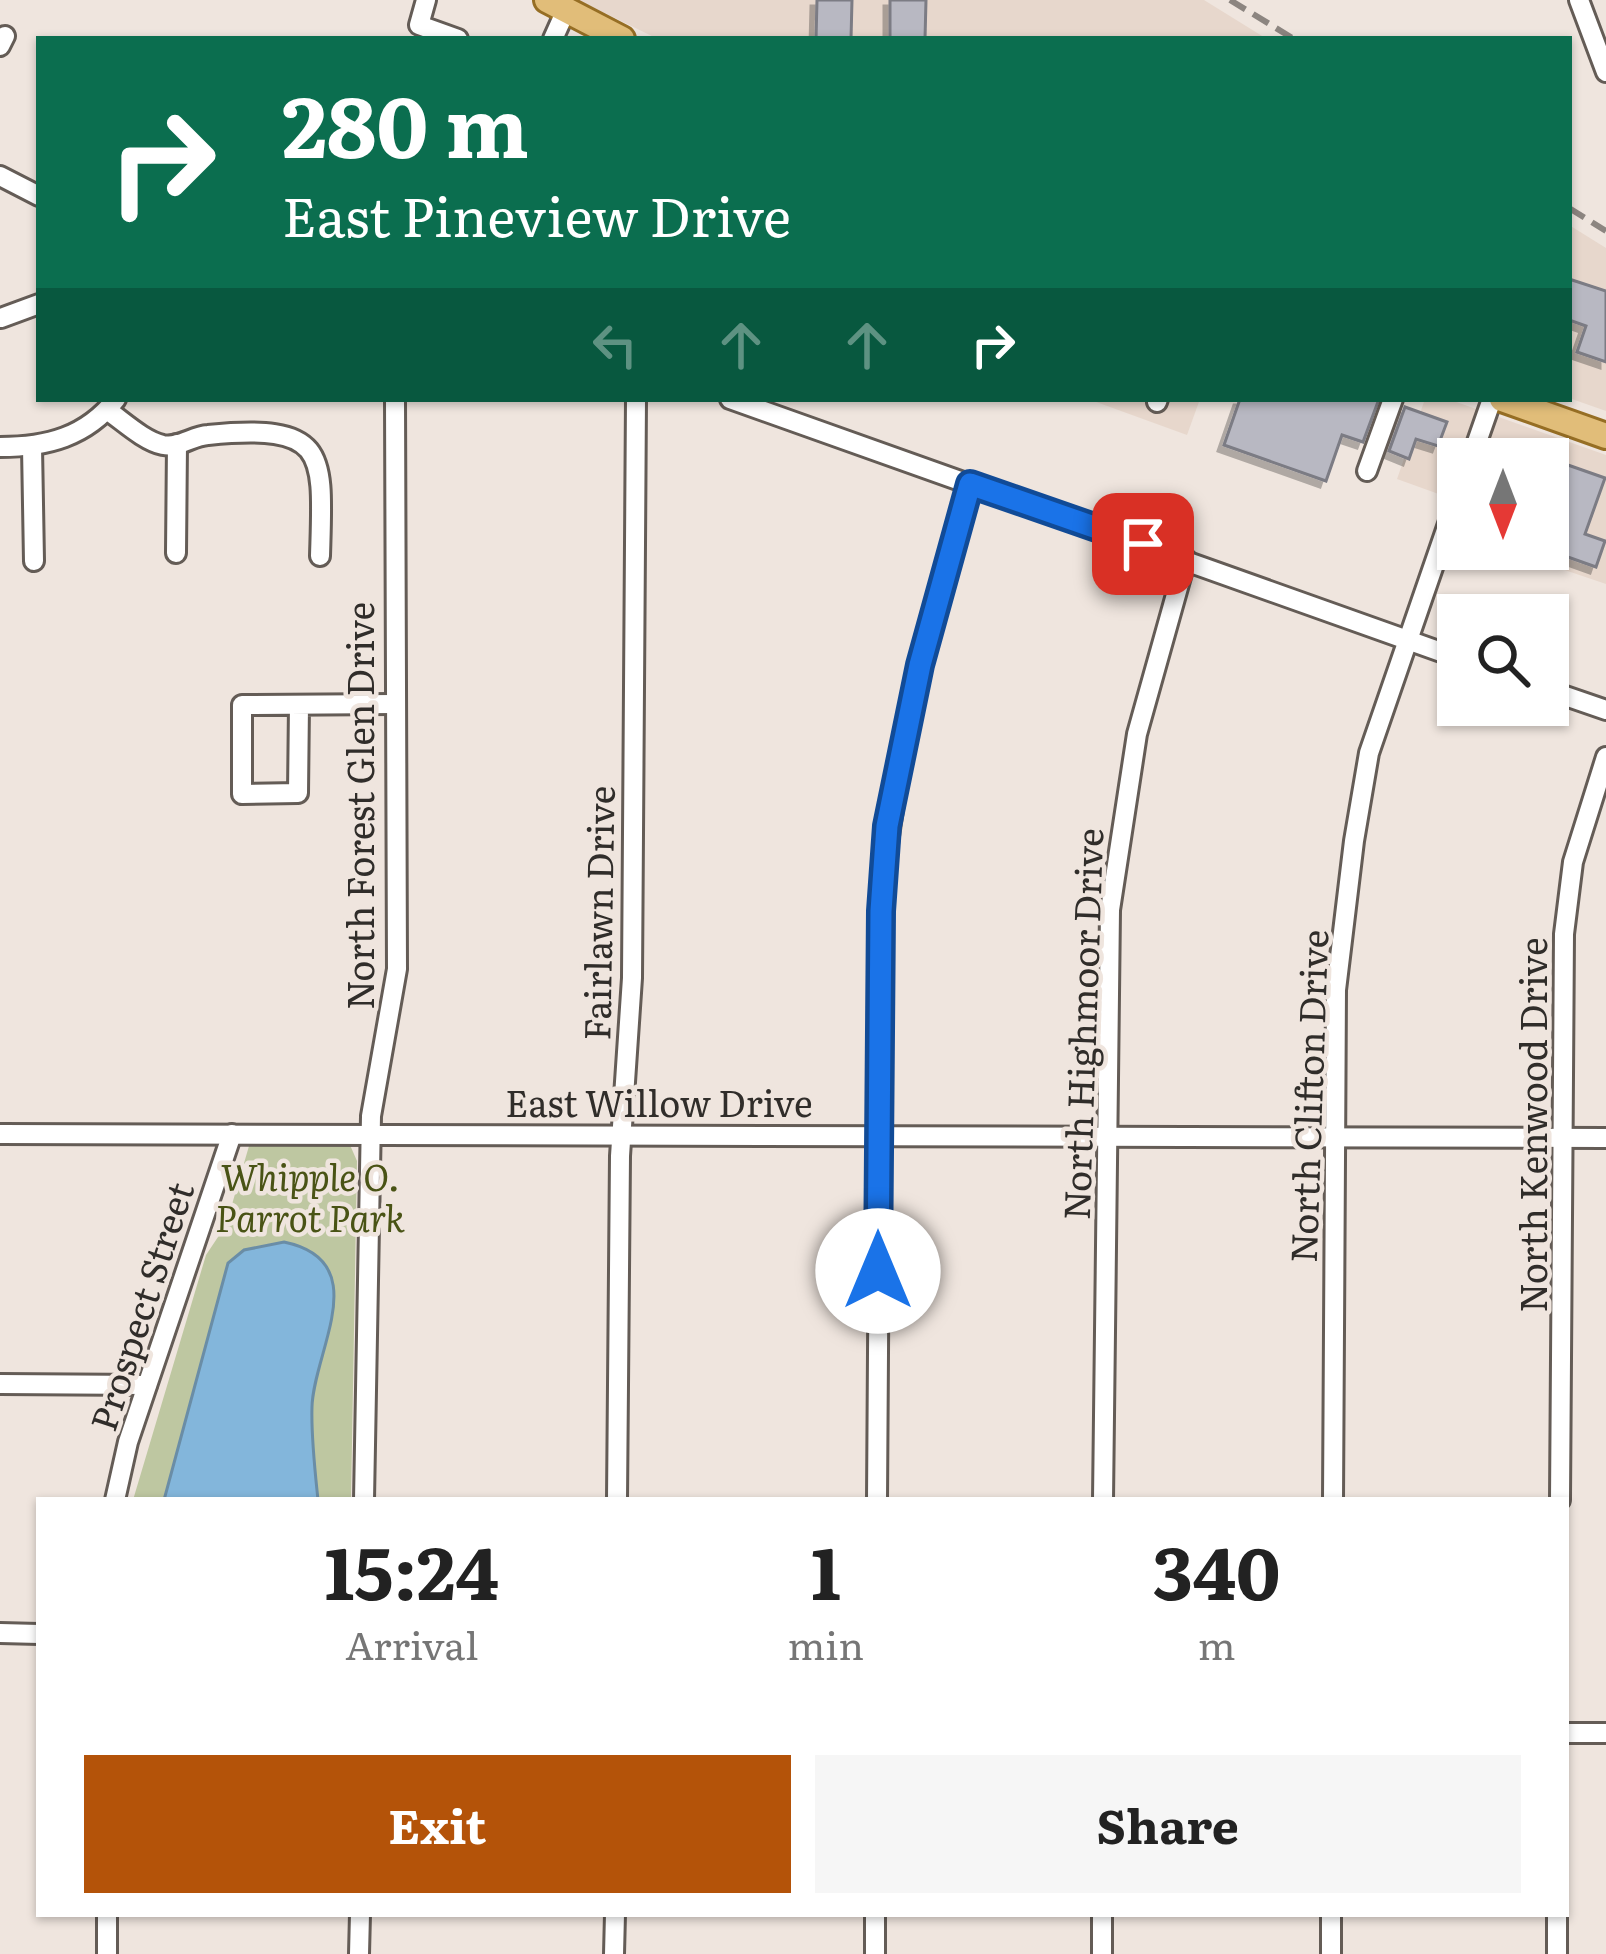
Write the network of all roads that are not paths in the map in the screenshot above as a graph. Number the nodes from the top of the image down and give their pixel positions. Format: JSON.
{"nodes":[{"id":1,"x":426,"y":0,"type":"edge"},
{"id":2,"x":1579,"y":0,"type":"edge"},
{"id":3,"x":556,"y":5,"type":"edge"},
{"id":4,"x":450,"y":36,"type":"edge"},
{"id":5,"x":553,"y":36,"type":"edge"},
{"id":6,"x":616,"y":36,"type":"edge"},
{"id":7,"x":1606,"y":72,"type":"edge"},
{"id":8,"x":0,"y":176,"type":"edge"},
{"id":9,"x":36,"y":194,"type":"edge"},
{"id":10,"x":36,"y":305,"type":"edge"},
{"id":11,"x":1,"y":318,"type":"edge"},
{"id":12,"x":395,"y":402,"type":"edge"},
{"id":13,"x":636,"y":402,"type":"edge"},
{"id":14,"x":738,"y":402,"type":"edge"},
{"id":15,"x":1392,"y":402,"type":"edge"},
{"id":16,"x":1491,"y":402,"type":"edge"},
{"id":17,"x":1510,"y":402,"type":"edge"},
{"id":18,"x":112,"y":405,"type":"edge"},
{"id":19,"x":1606,"y":436,"type":"edge"},
{"id":20,"x":1478,"y":438,"type":"edge"},
{"id":21,"x":177,"y":444,"type":"junction"},
{"id":22,"x":0,"y":447,"type":"edge"},
{"id":23,"x":32,"y":447,"type":"junction"},
{"id":24,"x":1367,"y":471,"type":"dead end"},
{"id":25,"x":970,"y":484,"type":"junction"},
{"id":26,"x":176,"y":554,"type":"dead end"},
{"id":27,"x":1437,"y":555,"type":"edge"},
{"id":28,"x":320,"y":556,"type":"dead end"},
{"id":29,"x":1186,"y":559,"type":"junction"},
{"id":30,"x":34,"y":561,"type":"dead end"},
{"id":31,"x":1407,"y":640,"type":"junction"},
{"id":32,"x":1437,"y":651,"type":"edge"},
{"id":33,"x":1569,"y":697,"type":"edge"},
{"id":34,"x":394,"y":704,"type":"junction"},
{"id":35,"x":299,"y":705,"type":"junction"},
{"id":36,"x":1606,"y":710,"type":"edge"},
{"id":37,"x":1606,"y":757,"type":"edge"},
{"id":38,"x":0,"y":1133,"type":"edge"},
{"id":39,"x":232,"y":1133,"type":"junction"},
{"id":40,"x":370,"y":1133,"type":"junction"},
{"id":41,"x":622,"y":1133,"type":"junction"},
{"id":42,"x":878,"y":1133,"type":"junction"},
{"id":43,"x":1107,"y":1133,"type":"junction"},
{"id":44,"x":1335,"y":1133,"type":"junction"},
{"id":45,"x":1606,"y":1138,"type":"edge"},
{"id":46,"x":1564,"y":1139,"type":"junction"},
{"id":47,"x":0,"y":1384,"type":"edge"},
{"id":48,"x":147,"y":1385,"type":"junction"},
{"id":49,"x":116,"y":1497,"type":"edge"},
{"id":50,"x":364,"y":1497,"type":"edge"},
{"id":51,"x":616,"y":1497,"type":"edge"},
{"id":52,"x":877,"y":1497,"type":"edge"},
{"id":53,"x":1103,"y":1497,"type":"edge"},
{"id":54,"x":1333,"y":1497,"type":"edge"},
{"id":55,"x":1560,"y":1497,"type":"edge"},
{"id":56,"x":0,"y":1633,"type":"edge"},
{"id":57,"x":36,"y":1634,"type":"edge"},
{"id":58,"x":1569,"y":1733,"type":"edge"},
{"id":59,"x":1606,"y":1733,"type":"edge"},
{"id":60,"x":107,"y":1917,"type":"edge"},
{"id":61,"x":360,"y":1917,"type":"edge"},
{"id":62,"x":614,"y":1917,"type":"edge"},
{"id":63,"x":875,"y":1917,"type":"edge"},
{"id":64,"x":1102,"y":1917,"type":"edge"},
{"id":65,"x":1331,"y":1917,"type":"edge"},
{"id":66,"x":1557,"y":1917,"type":"edge"},
{"id":67,"x":107,"y":1954,"type":"edge"},
{"id":68,"x":359,"y":1954,"type":"edge"},
{"id":69,"x":614,"y":1954,"type":"edge"},
{"id":70,"x":875,"y":1954,"type":"edge"},
{"id":71,"x":1102,"y":1954,"type":"edge"},
{"id":72,"x":1331,"y":1954,"type":"edge"},
{"id":73,"x":1557,"y":1954,"type":"edge"}],
"edges":[{"from":1,"to":4,"type":"street"},
{"from":2,"to":7,"type":"street"},
{"from":3,"to":5,"type":"street"},
{"from":3,"to":6,"type":"main road"},
{"from":8,"to":9,"type":"street"},
{"from":10,"to":11,"type":"street"},
{"from":12,"to":34,"type":"street","name":"North Forest Glen Drive"},
{"from":13,"to":41,"type":"street","name":"Fairlawn Drive"},
{"from":14,"to":25,"type":"street"},
{"from":15,"to":24,"type":"street"},
{"from":16,"to":20,"type":"street"},
{"from":17,"to":19,"type":"main road"},
{"from":18,"to":21,"type":"street"},
{"from":18,"to":23,"type":"street"},
{"from":21,"to":26,"type":"street"},
{"from":21,"to":28,"type":"street"},
{"from":22,"to":23,"type":"street"},
{"from":23,"to":30,"type":"street"},
{"from":25,"to":29,"type":"street"},
{"from":25,"to":42,"type":"street"},
{"from":27,"to":31,"type":"street","name":"North Clifton Drive"},
{"from":29,"to":31,"type":"street"},
{"from":29,"to":43,"type":"street","name":"North Highmoor Drive"},
{"from":31,"to":32,"type":"street"},
{"from":31,"to":44,"type":"street","name":"North Clifton Drive"},
{"from":33,"to":36,"type":"street"},
{"from":34,"to":35,"type":"street"},
{"from":34,"to":40,"type":"street","name":"North Forest Glen Drive"},
{"from":35,"to":35,"type":"street"},
{"from":37,"to":46,"type":"street","name":"North Kenwood Drive"},
{"from":38,"to":39,"type":"street","name":"East Willow Drive"},
{"from":39,"to":40,"type":"street","name":"East Willow Drive"},
{"from":39,"to":48,"type":"street","name":"Prospect Street"},
{"from":40,"to":41,"type":"street","name":"East Willow Drive"},
{"from":40,"to":50,"type":"street","name":"North Forest Glen Drive"},
{"from":41,"to":42,"type":"street","name":"East Willow Drive"},
{"from":41,"to":51,"type":"street","name":"Fairlawn Drive"},
{"from":42,"to":43,"type":"street","name":"East Willow Drive"},
{"from":42,"to":52,"type":"street"},
{"from":43,"to":44,"type":"street","name":"East Willow Drive"},
{"from":43,"to":53,"type":"street","name":"North Highmoor Drive"},
{"from":44,"to":46,"type":"street","name":"East Willow Drive"},
{"from":44,"to":54,"type":"street","name":"North Clifton Drive"},
{"from":45,"to":46,"type":"street","name":"East Willow Drive"},
{"from":46,"to":55,"type":"street","name":"North Kenwood Drive"},
{"from":47,"to":48,"type":"street"},
{"from":48,"to":49,"type":"street","name":"Prospect Street"},
{"from":56,"to":57,"type":"street"},
{"from":58,"to":59,"type":"street"},
{"from":60,"to":67,"type":"street"},
{"from":61,"to":68,"type":"street"},
{"from":62,"to":69,"type":"street"},
{"from":63,"to":70,"type":"street"},
{"from":64,"to":71,"type":"street"},
{"from":65,"to":72,"type":"street"},
{"from":66,"to":73,"type":"street"}]}
